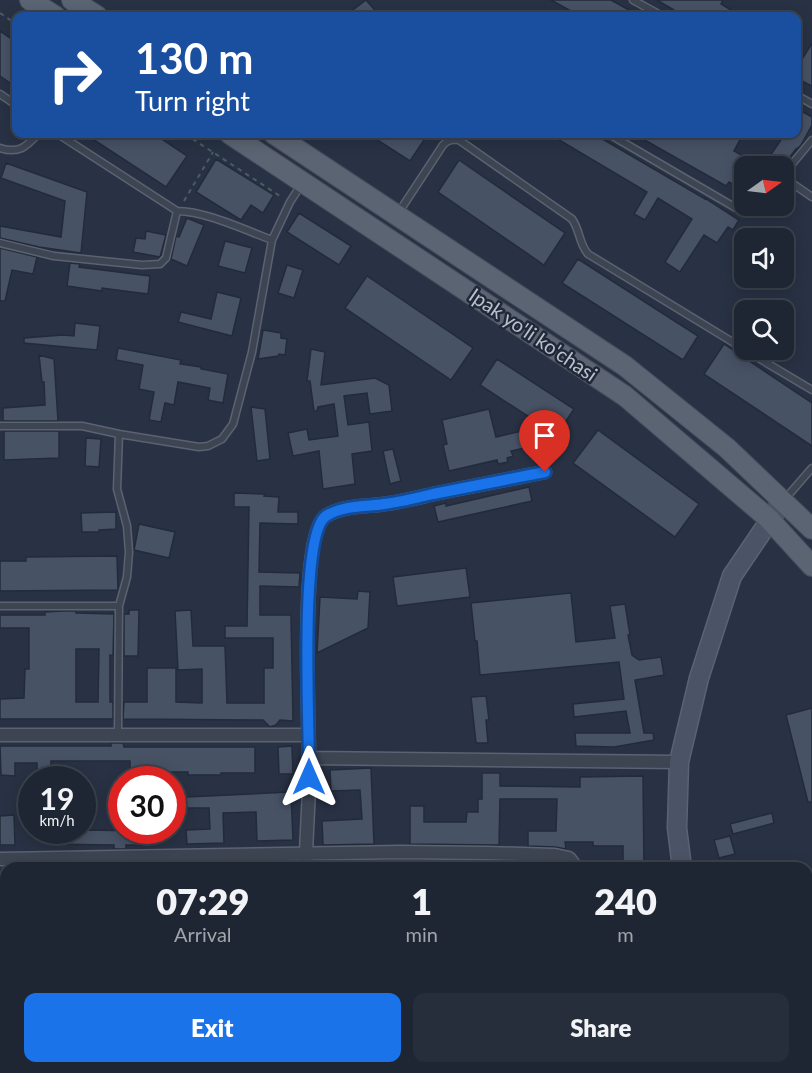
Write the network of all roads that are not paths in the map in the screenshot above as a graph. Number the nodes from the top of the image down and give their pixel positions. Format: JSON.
{"nodes":[{"id":1,"x":30,"y":0,"type":"edge"},
{"id":2,"x":72,"y":0,"type":"edge"},
{"id":3,"x":633,"y":0,"type":"edge"},
{"id":4,"x":49,"y":12,"type":"edge"},
{"id":5,"x":91,"y":12,"type":"edge"},
{"id":6,"x":655,"y":12,"type":"edge"},
{"id":7,"x":34,"y":138,"type":"edge"},
{"id":8,"x":64,"y":138,"type":"edge"},
{"id":9,"x":236,"y":138,"type":"edge"},
{"id":10,"x":280,"y":138,"type":"edge"},
{"id":11,"x":616,"y":138,"type":"edge"},
{"id":12,"x":812,"y":140,"type":"edge"},
{"id":13,"x":0,"y":148,"type":"edge"},
{"id":14,"x":794,"y":162,"type":"edge"},
{"id":15,"x":303,"y":182,"type":"junction"},
{"id":16,"x":794,"y":184,"type":"edge"},
{"id":17,"x":812,"y":197,"type":"edge"},
{"id":18,"x":734,"y":207,"type":"edge"},
{"id":19,"x":177,"y":212,"type":"junction"},
{"id":20,"x":397,"y":215,"type":"junction"},
{"id":21,"x":272,"y":240,"type":"junction"},
{"id":22,"x":0,"y":243,"type":"edge"},
{"id":23,"x":734,"y":342,"type":"edge"},
{"id":24,"x":763,"y":360,"type":"edge"},
{"id":25,"x":812,"y":390,"type":"edge"},
{"id":26,"x":0,"y":426,"type":"edge"},
{"id":27,"x":119,"y":434,"type":"junction"},
{"id":28,"x":812,"y":468,"type":"edge"},
{"id":29,"x":545,"y":472,"type":"dead end"},
{"id":30,"x":784,"y":501,"type":"junction"},
{"id":31,"x":769,"y":519,"type":"junction"},
{"id":32,"x":812,"y":529,"type":"edge"},
{"id":33,"x":812,"y":566,"type":"edge"},
{"id":34,"x":0,"y":606,"type":"edge"},
{"id":35,"x":119,"y":606,"type":"junction"},
{"id":36,"x":0,"y":735,"type":"edge"},
{"id":37,"x":308,"y":735,"type":"junction"},
{"id":38,"x":118,"y":736,"type":"junction"},
{"id":39,"x":309,"y":758,"type":"junction"},
{"id":40,"x":679,"y":762,"type":"junction"},
{"id":41,"x":306,"y":854,"type":"junction"},
{"id":42,"x":0,"y":859,"type":"edge"},
{"id":43,"x":307,"y":862,"type":"edge"},
{"id":44,"x":572,"y":862,"type":"edge"},
{"id":45,"x":681,"y":862,"type":"edge"}],
"edges":[{"from":1,"to":4,"type":"main road"},
{"from":2,"to":5,"type":"main road"},
{"from":3,"to":6,"type":"lane"},
{"from":7,"to":13,"type":"lane"},
{"from":8,"to":19,"type":"lane"},
{"from":9,"to":15,"type":"main road","name":"Ipak yo'li ko'chasi"},
{"from":10,"to":20,"type":"main road","name":"Ipak yo'li ko'chasi"},
{"from":11,"to":18,"type":"lane"},
{"from":12,"to":14,"type":"lane"},
{"from":15,"to":21,"type":"lane"},
{"from":15,"to":31,"type":"main road","name":"Ipak yo'li ko'chasi"},
{"from":16,"to":17,"type":"lane"},
{"from":19,"to":21,"type":"lane"},
{"from":19,"to":22,"type":"lane"},
{"from":20,"to":23,"type":"lane"},
{"from":20,"to":30,"type":"main road","name":"Ipak yo'li ko'chasi"},
{"from":21,"to":27,"type":"lane"},
{"from":24,"to":25,"type":"lane"},
{"from":26,"to":27,"type":"lane"},
{"from":27,"to":35,"type":"lane"},
{"from":28,"to":30,"type":"lane"},
{"from":29,"to":37,"type":"street"},
{"from":30,"to":31,"type":"main road"},
{"from":30,"to":32,"type":"main road","name":"Ipak yo'li ko'chasi"},
{"from":31,"to":33,"type":"main road","name":"Ipak yo'li ko'chasi"},
{"from":31,"to":40,"type":"main road"},
{"from":34,"to":35,"type":"lane"},
{"from":35,"to":38,"type":"lane"},
{"from":36,"to":38,"type":"street"},
{"from":37,"to":38,"type":"street"},
{"from":37,"to":39,"type":"street"},
{"from":39,"to":40,"type":"street"},
{"from":39,"to":41,"type":"street"},
{"from":40,"to":45,"type":"main road"},
{"from":41,"to":42,"type":"street"},
{"from":41,"to":43,"type":"street"},
{"from":41,"to":44,"type":"street"}]}
